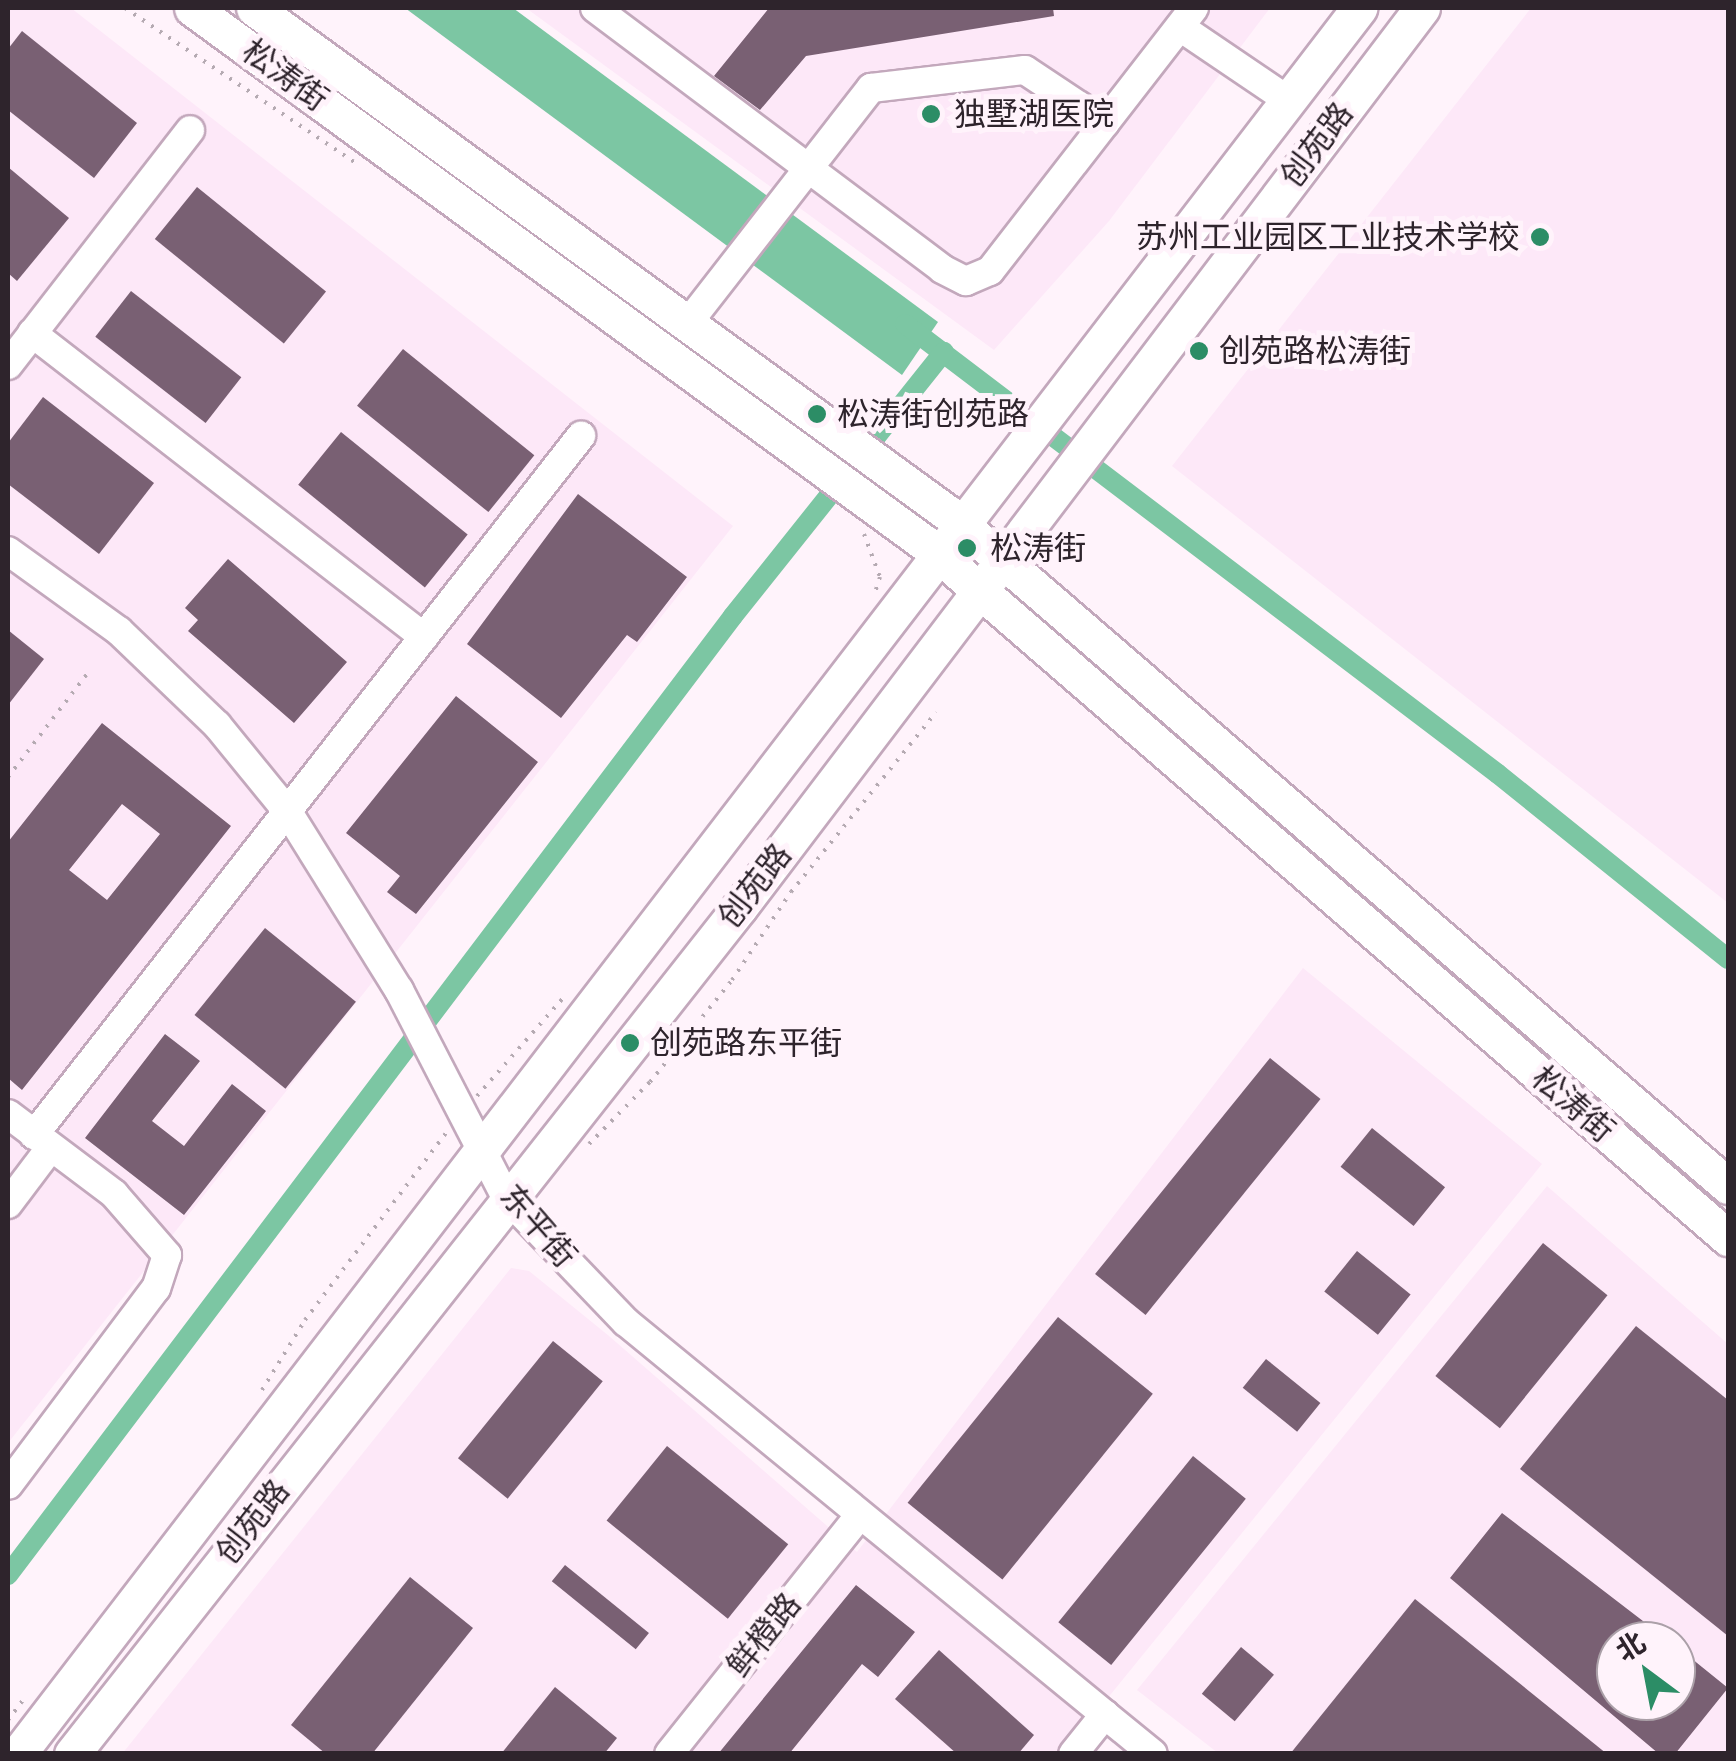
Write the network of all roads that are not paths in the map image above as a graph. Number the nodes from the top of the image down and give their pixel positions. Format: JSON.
{"nodes":[{"id":1,"x":192,"y":8,"type":"edge"},
{"id":2,"x":254,"y":8,"type":"edge"},
{"id":3,"x":594,"y":8,"type":"edge"},
{"id":4,"x":1359,"y":8,"type":"edge"},
{"id":5,"x":1422,"y":8,"type":"edge"},
{"id":6,"x":1187,"y":17,"type":"edge"},
{"id":7,"x":1288,"y":100,"type":"junction"},
{"id":8,"x":1105,"y":123,"type":"junction"},
{"id":9,"x":190,"y":130,"type":"dead end"},
{"id":10,"x":807,"y":167,"type":"junction"},
{"id":11,"x":688,"y":323,"type":"junction"},
{"id":12,"x":32,"y":333,"type":"junction"},
{"id":13,"x":8,"y":365,"type":"edge"},
{"id":14,"x":581,"y":436,"type":"dead end"},
{"id":15,"x":964,"y":527,"type":"junction"},
{"id":16,"x":8,"y":551,"type":"edge"},
{"id":17,"x":941,"y":557,"type":"junction"},
{"id":18,"x":1002,"y":560,"type":"junction"},
{"id":19,"x":978,"y":589,"type":"junction"},
{"id":20,"x":424,"y":637,"type":"junction"},
{"id":21,"x":288,"y":812,"type":"junction"},
{"id":22,"x":8,"y":1114,"type":"edge"},
{"id":23,"x":43,"y":1141,"type":"junction"},
{"id":24,"x":483,"y":1154,"type":"junction"},
{"id":25,"x":1728,"y":1186,"type":"edge"},
{"id":26,"x":506,"y":1197,"type":"junction"},
{"id":27,"x":8,"y":1204,"type":"edge"},
{"id":28,"x":1728,"y":1238,"type":"edge"},
{"id":29,"x":8,"y":1485,"type":"edge"},
{"id":30,"x":859,"y":1516,"type":"junction"},
{"id":31,"x":1106,"y":1714,"type":"junction"},
{"id":32,"x":18,"y":1754,"type":"edge"},
{"id":33,"x":72,"y":1754,"type":"edge"},
{"id":34,"x":669,"y":1754,"type":"edge"},
{"id":35,"x":1073,"y":1754,"type":"edge"},
{"id":36,"x":1153,"y":1754,"type":"edge"}],
"edges":[{"from":1,"to":17,"type":"main road","name":"松涛街"},
{"from":2,"to":11,"type":"main road","name":"松涛街"},
{"from":3,"to":10,"type":"street"},
{"from":4,"to":7,"type":"main road","name":"创苑路"},
{"from":5,"to":18,"type":"main road","name":"创苑路"},
{"from":6,"to":7,"type":"street"},
{"from":6,"to":8,"type":"street"},
{"from":7,"to":15,"type":"main road","name":"创苑路"},
{"from":8,"to":10,"type":"street"},
{"from":8,"to":10,"type":"street"},
{"from":9,"to":12,"type":"street"},
{"from":10,"to":11,"type":"street"},
{"from":11,"to":15,"type":"main road","name":"松涛街"},
{"from":12,"to":13,"type":"street"},
{"from":12,"to":20,"type":"street"},
{"from":14,"to":20,"type":"street"},
{"from":15,"to":17,"type":"main road","name":"创苑路"},
{"from":15,"to":18,"type":"main road","name":"松涛街"},
{"from":16,"to":21,"type":"street","name":"东平街"},
{"from":17,"to":19,"type":"main road","name":"松涛街"},
{"from":17,"to":24,"type":"main road","name":"创苑路"},
{"from":18,"to":19,"type":"main road","name":"创苑路"},
{"from":18,"to":25,"type":"main road","name":"松涛街"},
{"from":19,"to":26,"type":"main road","name":"创苑路"},
{"from":19,"to":28,"type":"main road","name":"松涛街"},
{"from":20,"to":21,"type":"street"},
{"from":21,"to":23,"type":"street"},
{"from":21,"to":24,"type":"street","name":"东平街"},
{"from":22,"to":23,"type":"street"},
{"from":23,"to":27,"type":"street"},
{"from":23,"to":29,"type":"street"},
{"from":24,"to":26,"type":"street","name":"东平街"},
{"from":24,"to":32,"type":"main road","name":"创苑路"},
{"from":26,"to":30,"type":"street","name":"东平街"},
{"from":26,"to":33,"type":"main road","name":"创苑路"},
{"from":30,"to":31,"type":"street","name":"东平街"},
{"from":30,"to":34,"type":"street","name":"鲜橙路"},
{"from":31,"to":35,"type":"street"},
{"from":31,"to":36,"type":"street","name":"东平街"}]}
